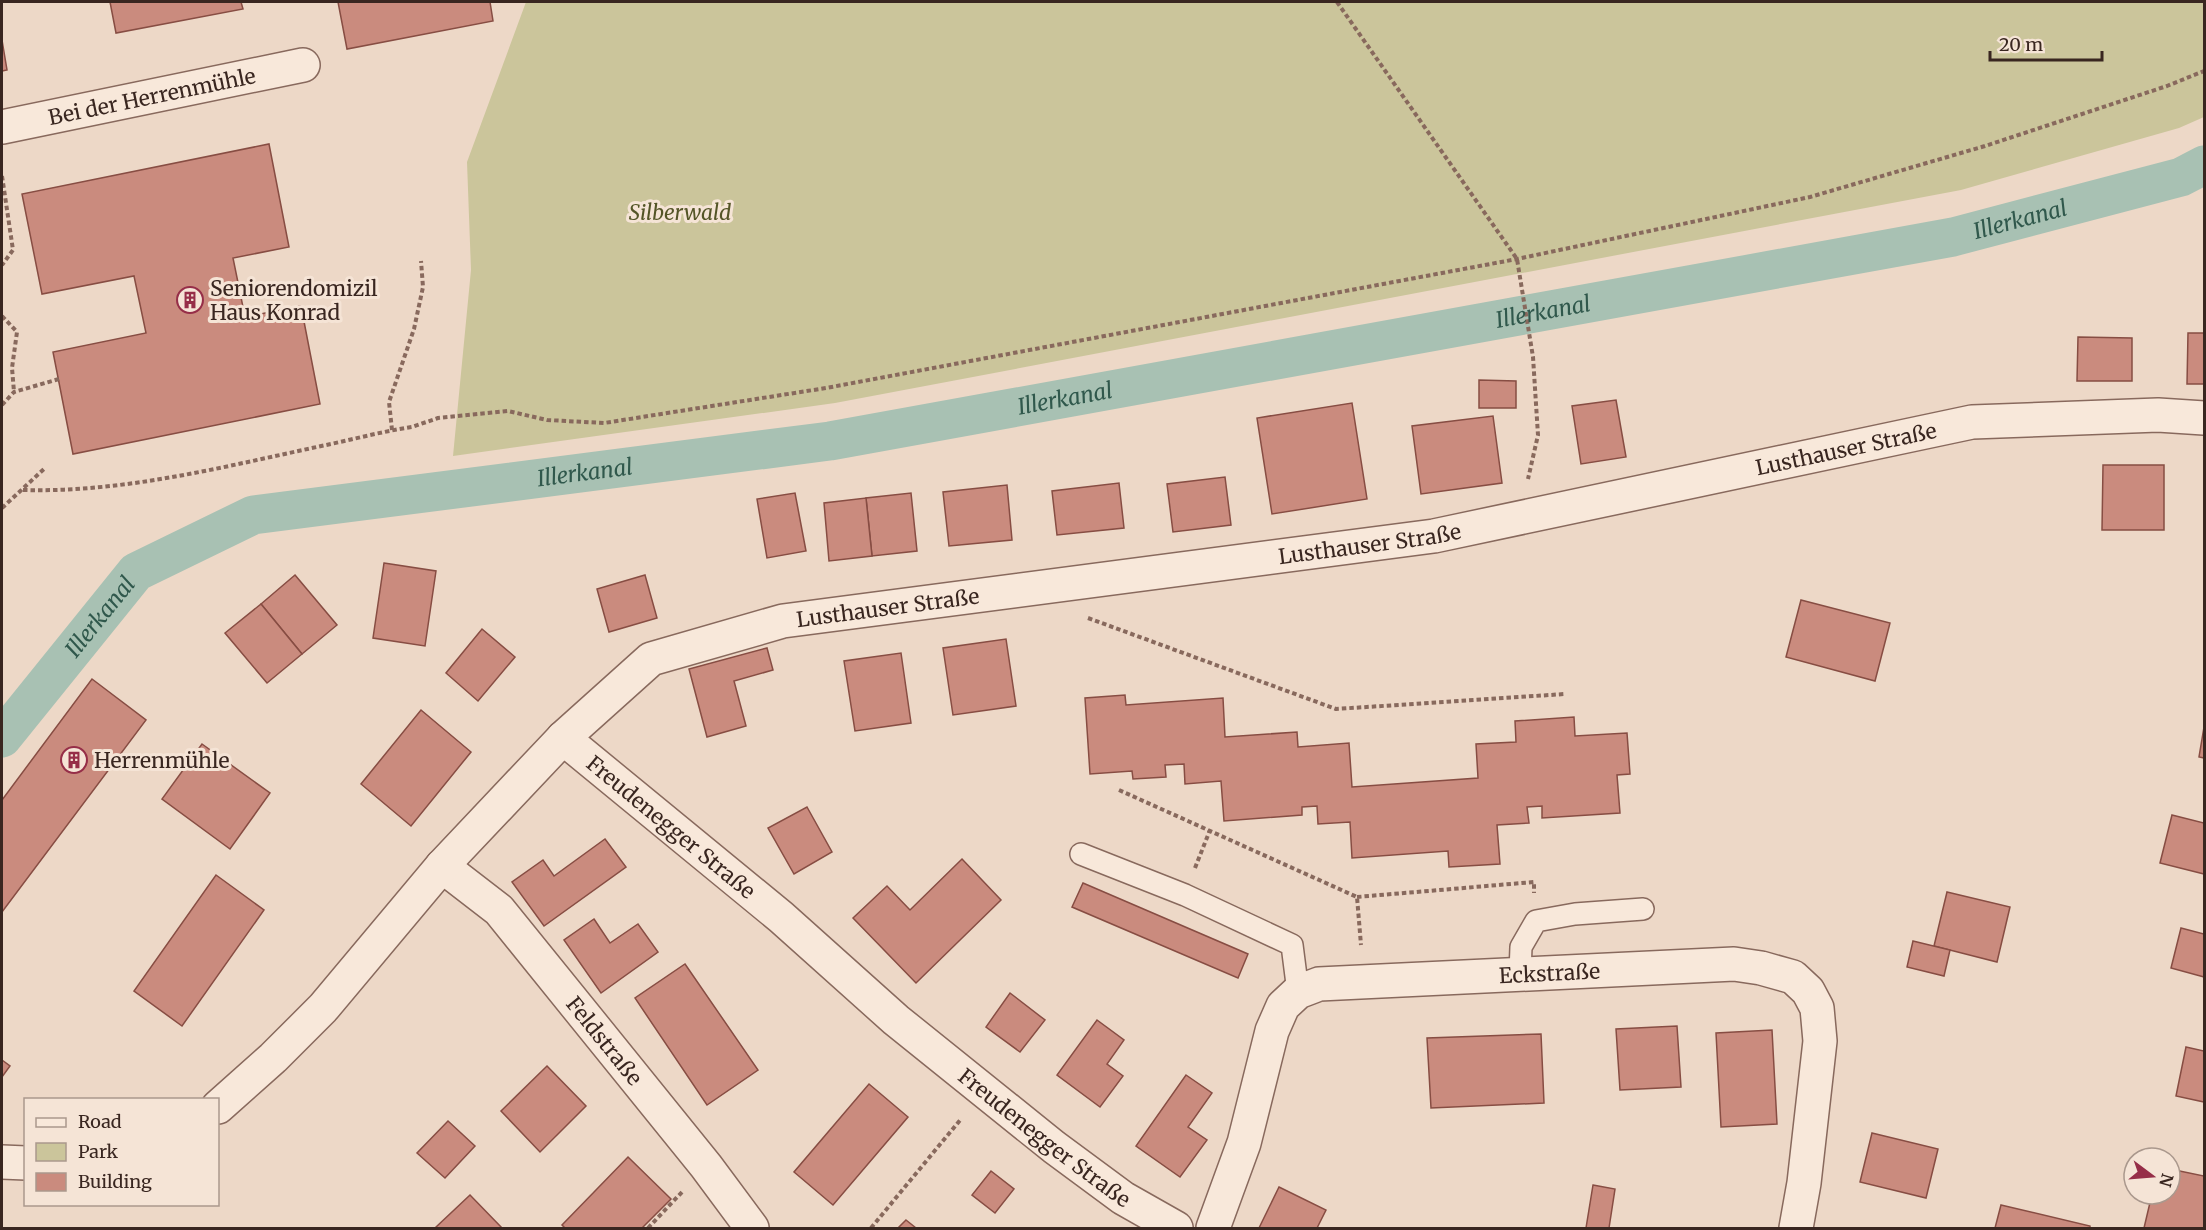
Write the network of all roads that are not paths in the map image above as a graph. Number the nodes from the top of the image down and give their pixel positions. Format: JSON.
{"nodes":[{"id":1,"x":303,"y":65,"type":"dead end"},
{"id":2,"x":2,"y":128,"type":"edge"},
{"id":3,"x":2205,"y":418,"type":"edge"},
{"id":4,"x":563,"y":738,"type":"junction"},
{"id":5,"x":1081,"y":854,"type":"dead end"},
{"id":6,"x":442,"y":866,"type":"junction"},
{"id":7,"x":1643,"y":909,"type":"dead end"},
{"id":8,"x":1520,"y":973,"type":"junction"},
{"id":9,"x":1298,"y":992,"type":"junction"},
{"id":10,"x":219,"y":1106,"type":"edge"},
{"id":11,"x":2,"y":1162,"type":"edge"},
{"id":12,"x":24,"y":1163,"type":"edge"},
{"id":13,"x":752,"y":1228,"type":"edge"},
{"id":14,"x":1176,"y":1228,"type":"edge"},
{"id":15,"x":1213,"y":1228,"type":"edge"},
{"id":16,"x":1796,"y":1228,"type":"edge"}],
"edges":[{"from":1,"to":2,"type":"street","name":"Bei der Herrenmühle"},
{"from":3,"to":4,"type":"street","name":"Lusthauser Straße"},
{"from":4,"to":6,"type":"street"},
{"from":4,"to":14,"type":"street","name":"Freudenegger Straße"},
{"from":5,"to":9,"type":"lane"},
{"from":6,"to":10,"type":"street"},
{"from":6,"to":13,"type":"street","name":"Feldstraße"},
{"from":7,"to":8,"type":"lane"},
{"from":8,"to":9,"type":"street","name":"Eckstraße"},
{"from":8,"to":16,"type":"street","name":"Eckstraße"},
{"from":9,"to":15,"type":"street"},
{"from":11,"to":12,"type":"street"}]}
